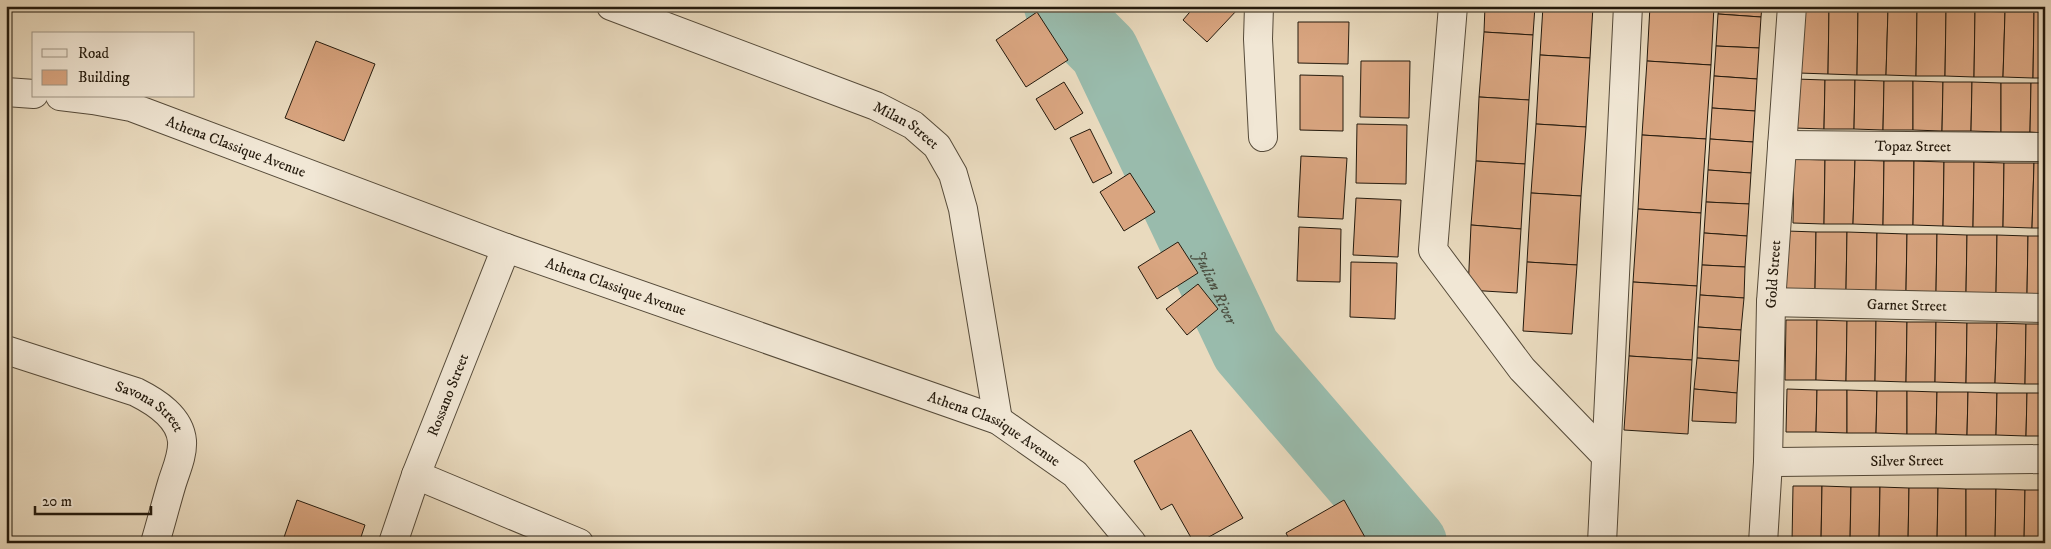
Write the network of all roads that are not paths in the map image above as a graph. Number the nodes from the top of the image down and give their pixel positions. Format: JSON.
{"nodes":[{"id":1,"x":611,"y":6,"type":"edge"},
{"id":2,"x":1259,"y":6,"type":"edge"},
{"id":3,"x":1453,"y":6,"type":"edge"},
{"id":4,"x":1628,"y":6,"type":"edge"},
{"id":5,"x":1792,"y":6,"type":"edge"},
{"id":6,"x":6,"y":92,"type":"edge"},
{"id":7,"x":32,"y":94,"type":"edge"},
{"id":8,"x":76,"y":98,"type":"edge"},
{"id":9,"x":1263,"y":137,"type":"dead end"},
{"id":10,"x":1782,"y":145,"type":"junction"},
{"id":11,"x":2045,"y":147,"type":"edge"},
{"id":12,"x":506,"y":248,"type":"junction"},
{"id":13,"x":1771,"y":302,"type":"junction"},
{"id":14,"x":2045,"y":308,"type":"edge"},
{"id":15,"x":6,"y":350,"type":"edge"},
{"id":16,"x":998,"y":420,"type":"junction"},
{"id":17,"x":1606,"y":456,"type":"junction"},
{"id":18,"x":2045,"y":459,"type":"edge"},
{"id":19,"x":1768,"y":462,"type":"junction"},
{"id":20,"x":416,"y":475,"type":"junction"},
{"id":21,"x":155,"y":543,"type":"edge"},
{"id":22,"x":394,"y":543,"type":"edge"},
{"id":23,"x":579,"y":543,"type":"edge"},
{"id":24,"x":1132,"y":543,"type":"edge"},
{"id":25,"x":1602,"y":543,"type":"edge"},
{"id":26,"x":1763,"y":543,"type":"edge"}],
"edges":[{"from":1,"to":16,"type":"street","name":"Milan Street"},
{"from":2,"to":9,"type":"street"},
{"from":3,"to":17,"type":"street"},
{"from":4,"to":17,"type":"street"},
{"from":5,"to":10,"type":"street","name":"Gold Street"},
{"from":6,"to":7,"type":"street"},
{"from":8,"to":12,"type":"street","name":"Athena Classique Avenue"},
{"from":10,"to":11,"type":"street","name":"Topaz Street"},
{"from":10,"to":13,"type":"street","name":"Gold Street"},
{"from":12,"to":16,"type":"street","name":"Athena Classique Avenue"},
{"from":12,"to":20,"type":"street","name":"Rossano Street"},
{"from":13,"to":14,"type":"street","name":"Garnet Street"},
{"from":13,"to":19,"type":"street","name":"Gold Street"},
{"from":15,"to":21,"type":"street","name":"Savona Street"},
{"from":16,"to":24,"type":"street","name":"Athena Classique Avenue"},
{"from":17,"to":25,"type":"street"},
{"from":18,"to":19,"type":"street","name":"Silver Street"},
{"from":19,"to":26,"type":"street","name":"Gold Street"},
{"from":20,"to":22,"type":"street","name":"Rossano Street"},
{"from":20,"to":23,"type":"street"}]}
